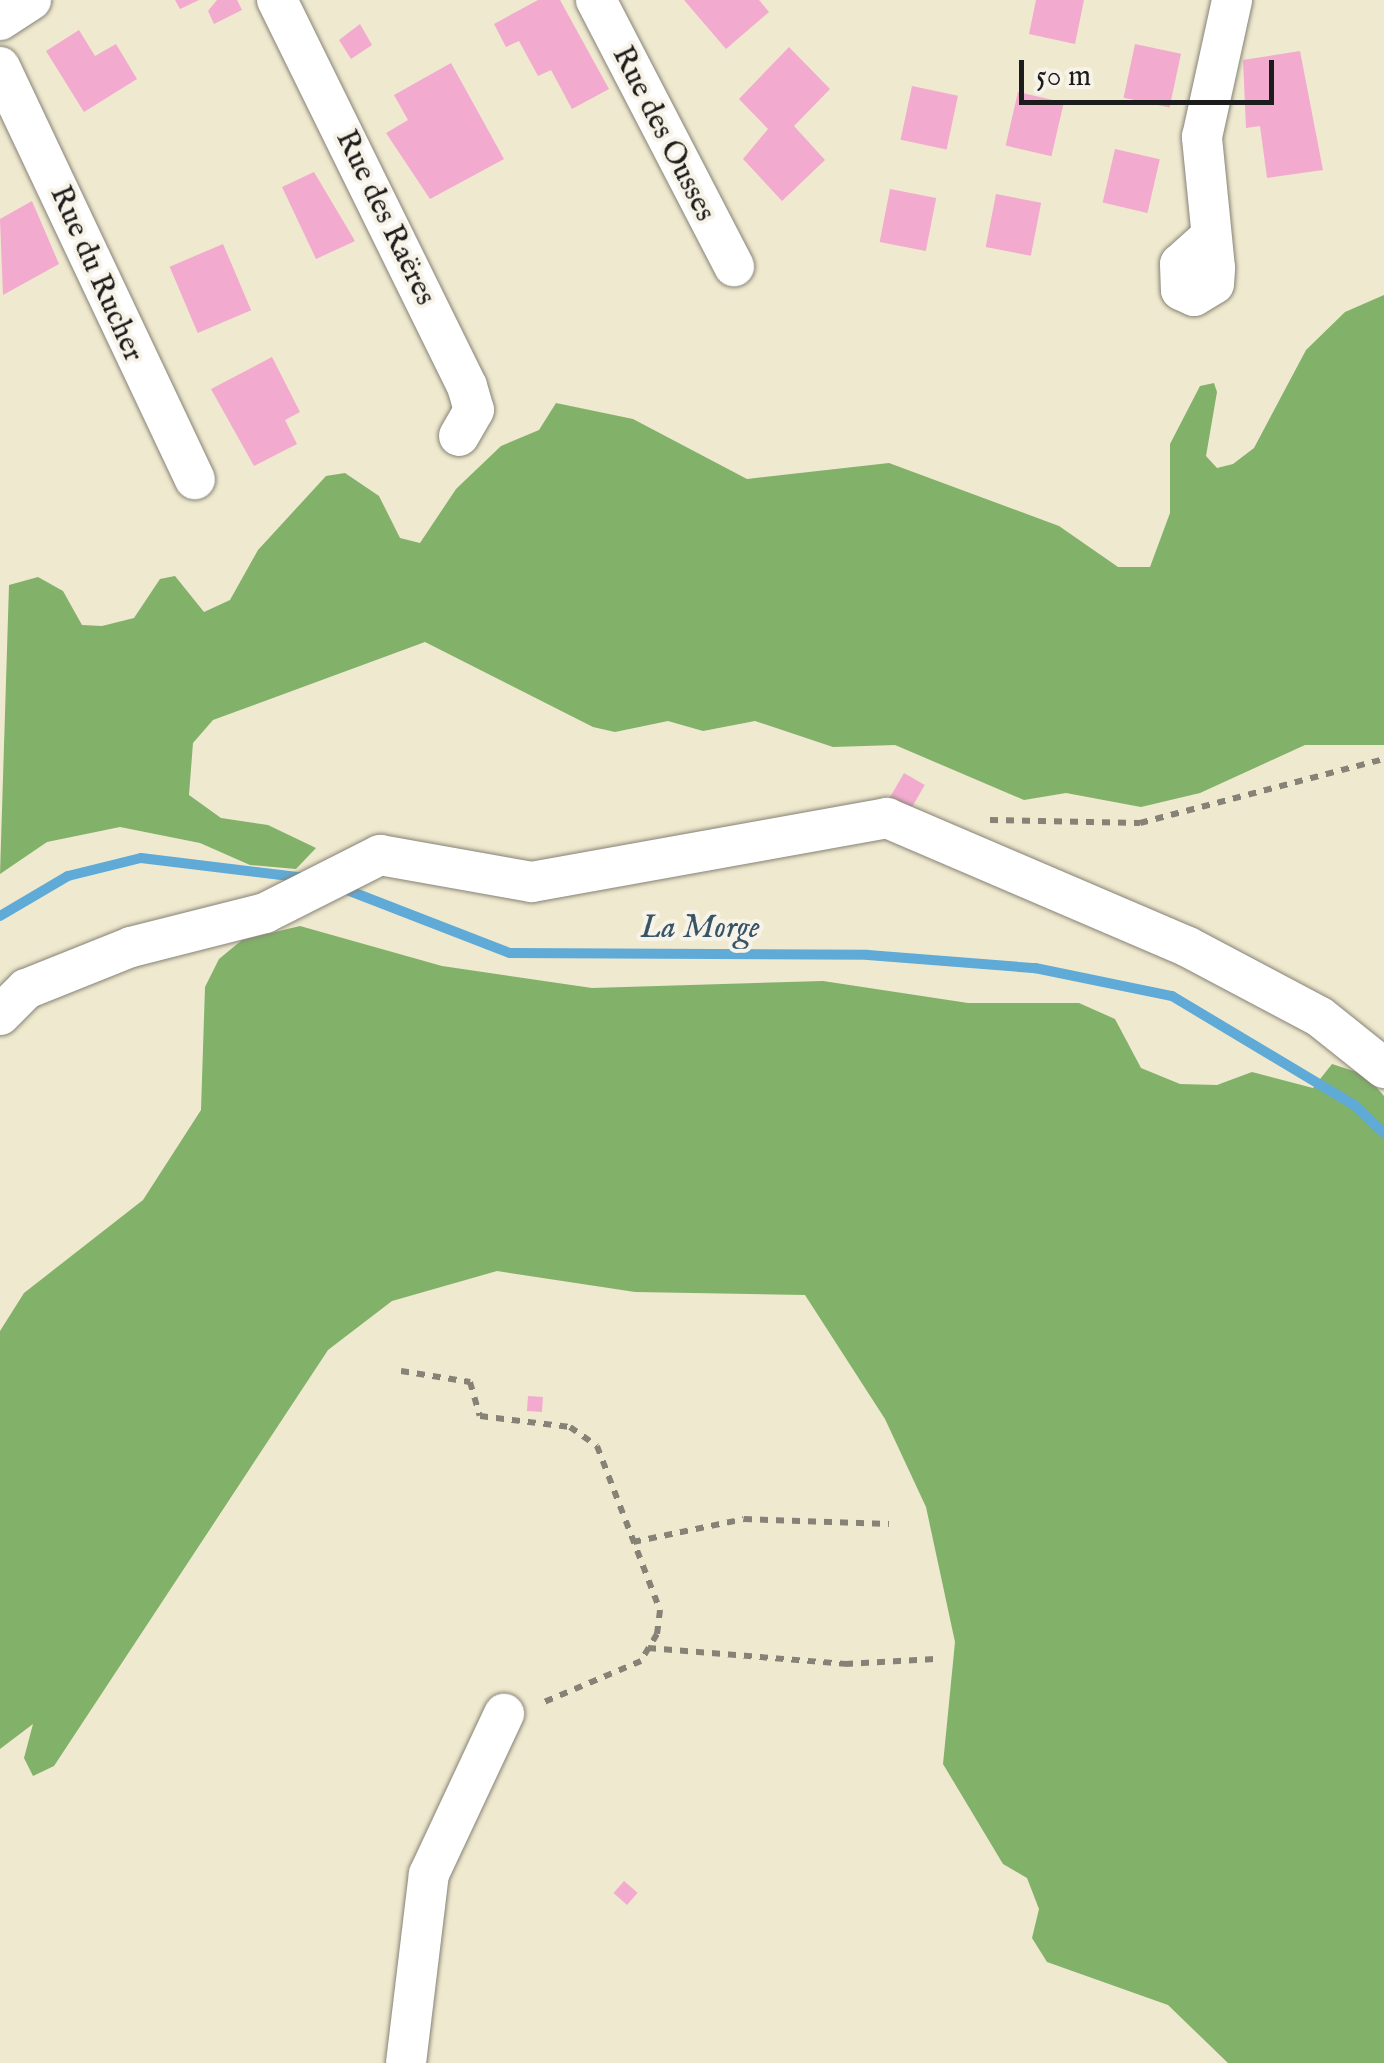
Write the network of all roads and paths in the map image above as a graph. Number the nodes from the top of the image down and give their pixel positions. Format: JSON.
{"nodes":[{"id":1,"x":32,"y":0,"type":"edge"},
{"id":2,"x":276,"y":0,"type":"edge"},
{"id":3,"x":596,"y":0,"type":"edge"},
{"id":4,"x":1232,"y":0,"type":"edge"},
{"id":5,"x":0,"y":20,"type":"edge"},
{"id":6,"x":0,"y":67,"type":"edge"},
{"id":7,"x":1210,"y":237,"type":"dead end"},
{"id":8,"x":734,"y":266,"type":"dead end"},
{"id":9,"x":459,"y":436,"type":"dead end"},
{"id":10,"x":194,"y":479,"type":"dead end"},
{"id":11,"x":1384,"y":759,"type":"edge"},
{"id":12,"x":933,"y":842,"type":"junction"},
{"id":13,"x":0,"y":1015,"type":"edge"},
{"id":14,"x":1384,"y":1068,"type":"edge"},
{"id":15,"x":401,"y":1371,"type":"dead end"},
{"id":16,"x":889,"y":1524,"type":"dead end"},
{"id":17,"x":633,"y":1542,"type":"junction"},
{"id":18,"x":648,"y":1648,"type":"junction"},
{"id":19,"x":935,"y":1659,"type":"dead end"},
{"id":20,"x":504,"y":1714,"type":"joint"},
{"id":21,"x":406,"y":2063,"type":"edge"}],
"edges":[{"from":1,"to":5,"type":"street"},
{"from":2,"to":9,"type":"street","name":"Rue des Raëres"},
{"from":3,"to":8,"type":"street","name":"Rue des Ousses"},
{"from":4,"to":7,"type":"street"},
{"from":6,"to":10,"type":"street","name":"Rue du Rucher"},
{"from":11,"to":12,"type":"path"},
{"from":12,"to":13,"type":"street"},
{"from":12,"to":14,"type":"street"},
{"from":15,"to":17,"type":"path"},
{"from":16,"to":17,"type":"path"},
{"from":17,"to":18,"type":"path"},
{"from":18,"to":19,"type":"path"},
{"from":18,"to":20,"type":"path"},
{"from":20,"to":21,"type":"street"}]}
